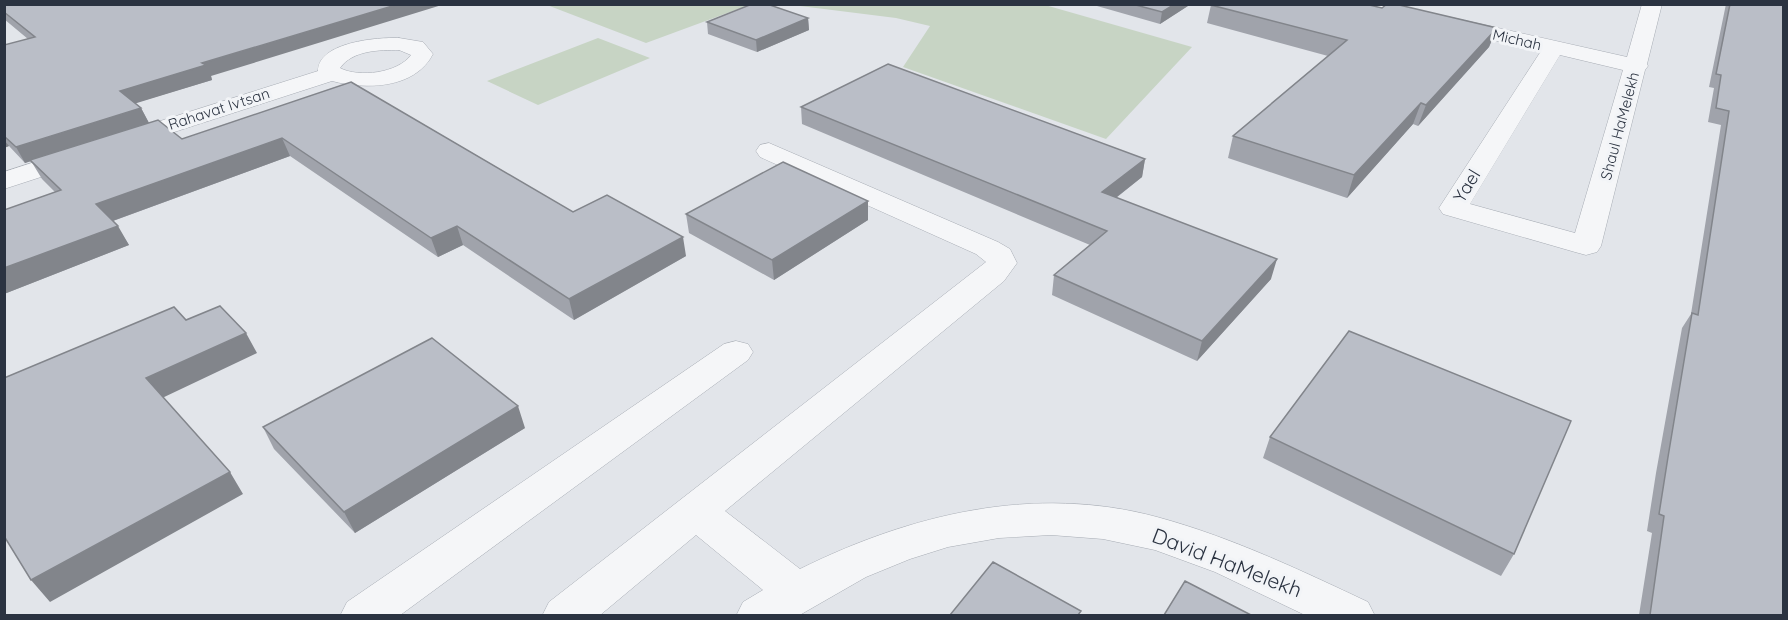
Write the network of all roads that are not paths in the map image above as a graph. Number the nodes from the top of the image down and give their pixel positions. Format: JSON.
{"nodes":[{"id":1,"x":1362,"y":4,"type":"edge"},
{"id":2,"x":1652,"y":4,"type":"edge"},
{"id":3,"x":1554,"y":48,"type":"junction"},
{"id":4,"x":1637,"y":66,"type":"junction"},
{"id":5,"x":331,"y":74,"type":"dead end"},
{"id":6,"x":769,"y":151,"type":"dead end"},
{"id":7,"x":4,"y":180,"type":"edge"},
{"id":8,"x":1586,"y":246,"type":"joint"},
{"id":9,"x":736,"y":352,"type":"dead end"},
{"id":10,"x":696,"y":511,"type":"junction"},
{"id":11,"x":796,"y":591,"type":"junction"},
{"id":12,"x":363,"y":615,"type":"edge"},
{"id":13,"x":565,"y":615,"type":"edge"},
{"id":14,"x":759,"y":615,"type":"edge"},
{"id":15,"x":1352,"y":615,"type":"edge"}],
"edges":[{"from":1,"to":3,"type":"street","name":"Michah"},
{"from":2,"to":4,"type":"street","name":"Shaul HaMelekh"},
{"from":3,"to":4,"type":"street","name":"Michah"},
{"from":3,"to":8,"type":"street","name":"Yael"},
{"from":4,"to":8,"type":"street","name":"Shaul HaMelekh"},
{"from":5,"to":7,"type":"street","name":"Rahavat Ivtsan"},
{"from":6,"to":10,"type":"street"},
{"from":9,"to":12,"type":"street"},
{"from":10,"to":11,"type":"street"},
{"from":10,"to":13,"type":"street"},
{"from":11,"to":14,"type":"street","name":"David HaMelekh"},
{"from":11,"to":15,"type":"street","name":"David HaMelekh"}]}
